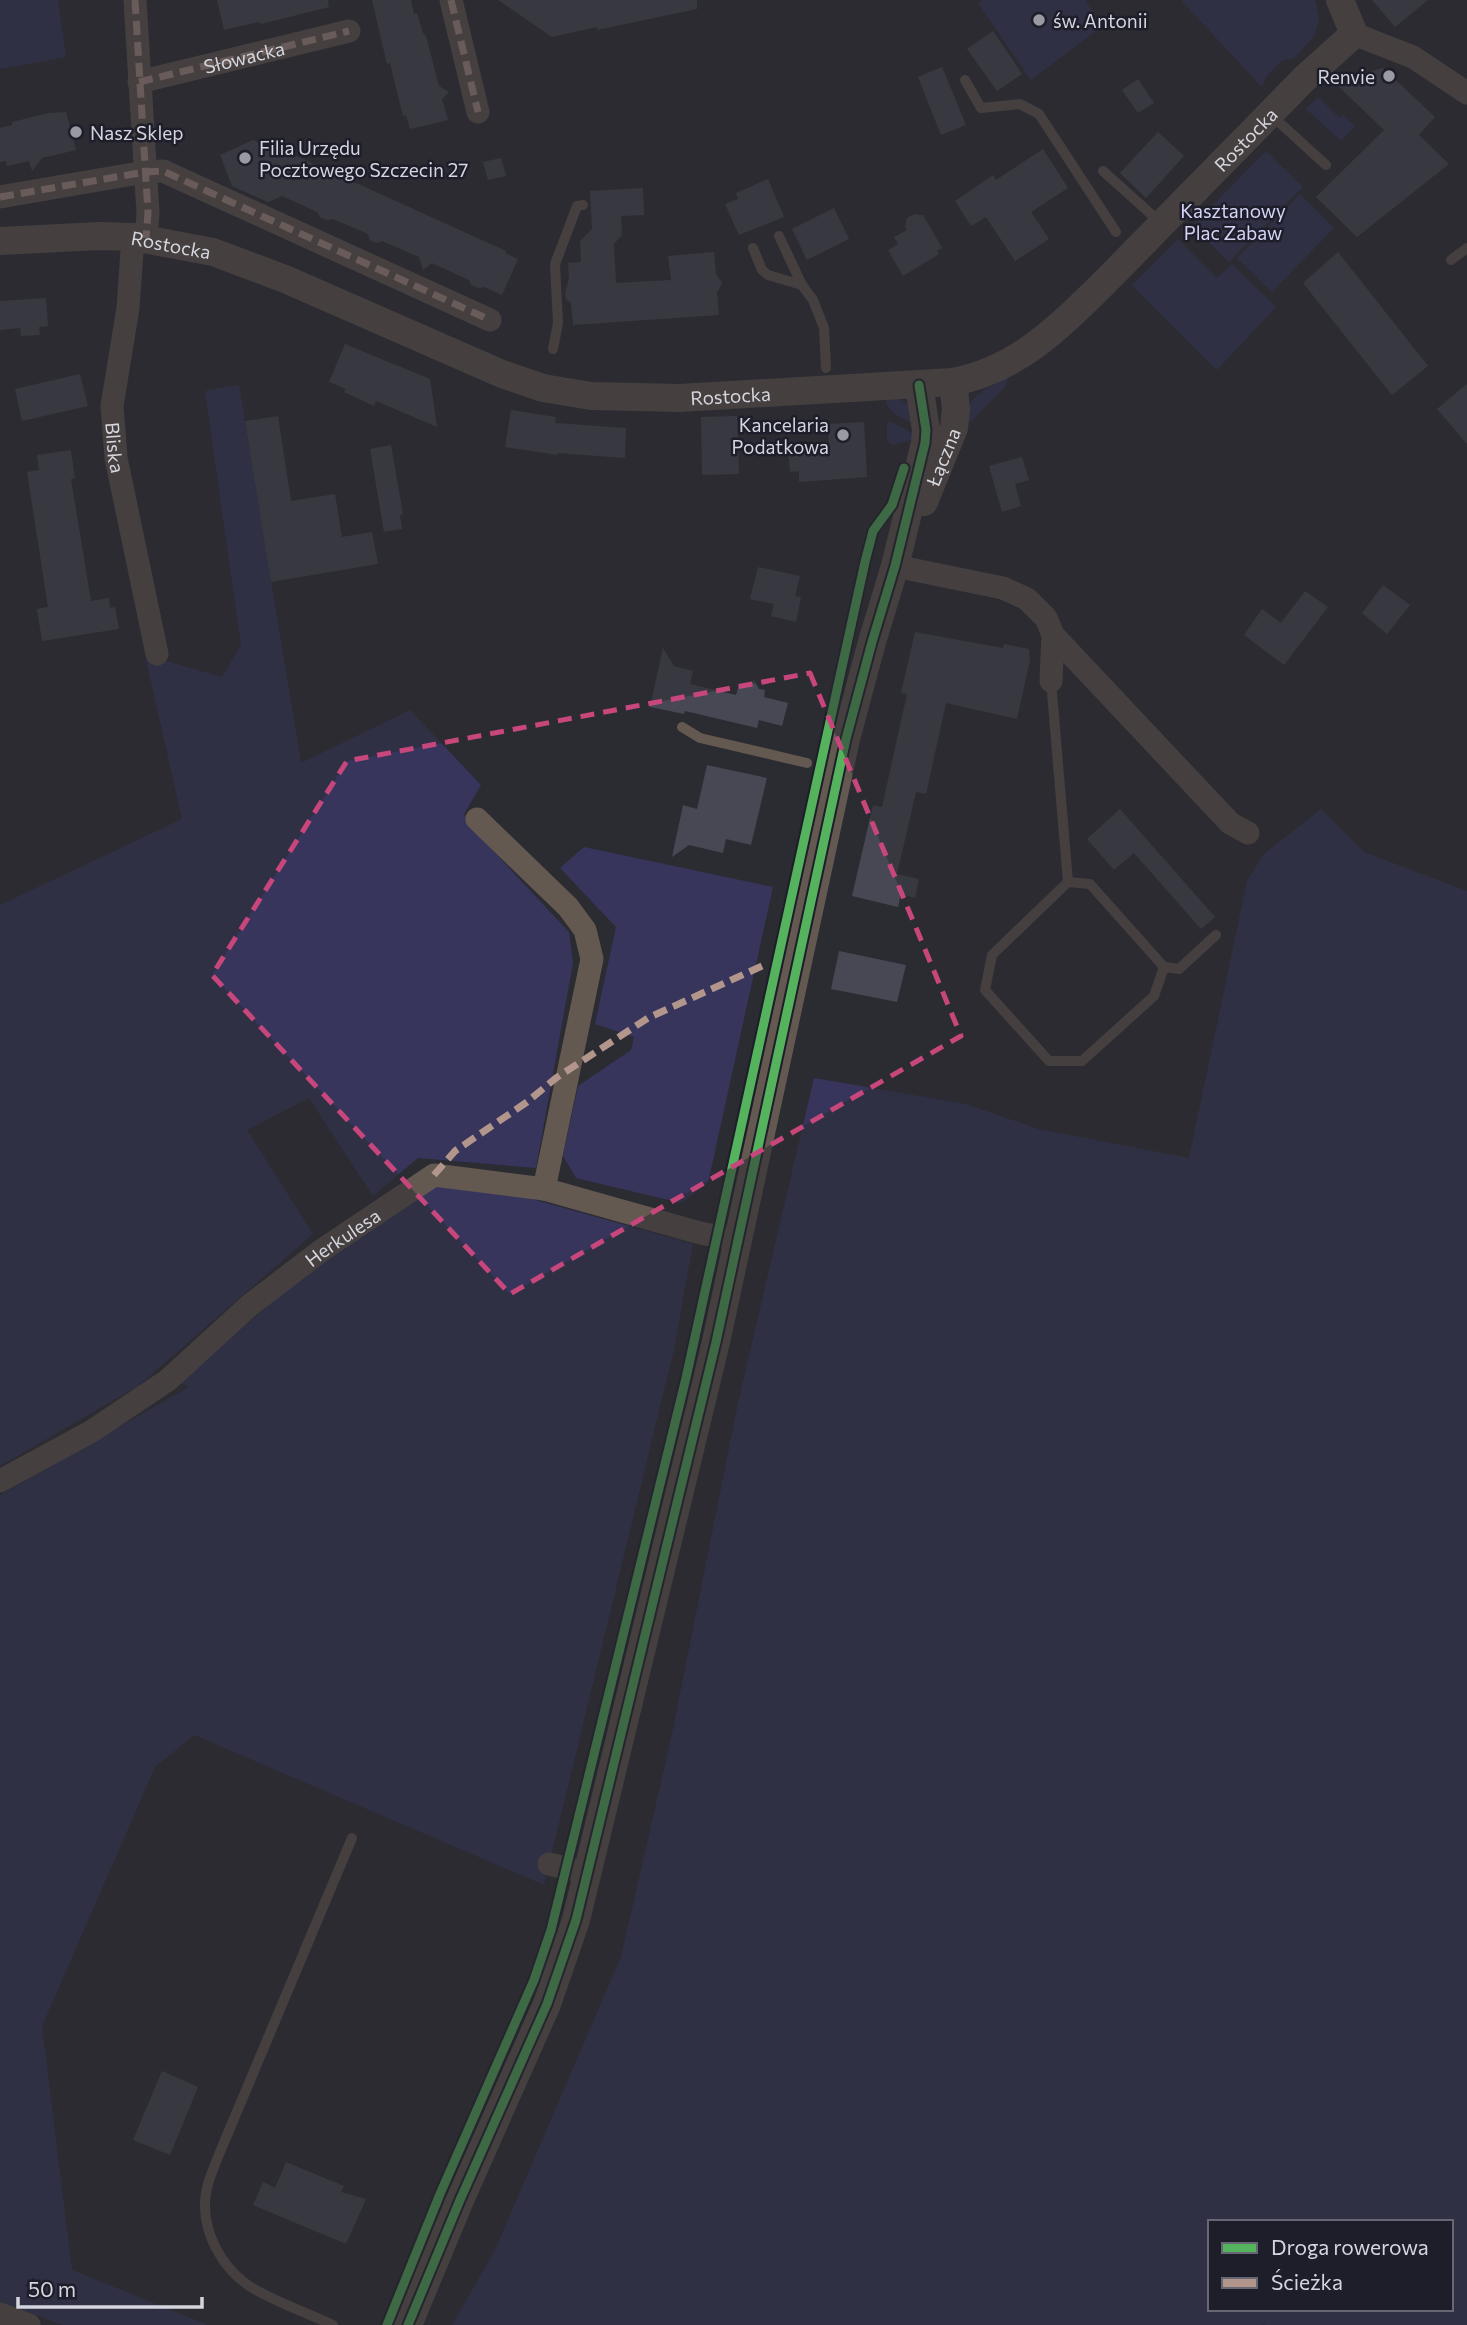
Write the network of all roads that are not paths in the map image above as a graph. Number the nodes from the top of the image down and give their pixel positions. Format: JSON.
{"nodes":[{"id":1,"x":135,"y":0,"type":"edge"},
{"id":2,"x":452,"y":0,"type":"edge"},
{"id":3,"x":1340,"y":0,"type":"edge"},
{"id":4,"x":349,"y":31,"type":"dead end"},
{"id":5,"x":1354,"y":34,"type":"junction"},
{"id":6,"x":965,"y":80,"type":"dead end"},
{"id":7,"x":139,"y":82,"type":"junction"},
{"id":8,"x":1467,"y":93,"type":"edge"},
{"id":9,"x":478,"y":112,"type":"dead end"},
{"id":10,"x":1270,"y":113,"type":"junction"},
{"id":11,"x":1326,"y":165,"type":"dead end"},
{"id":12,"x":1103,"y":171,"type":"dead end"},
{"id":13,"x":145,"y":172,"type":"junction"},
{"id":14,"x":0,"y":197,"type":"edge"},
{"id":15,"x":583,"y":205,"type":"dead end"},
{"id":16,"x":1162,"y":224,"type":"junction"},
{"id":17,"x":1116,"y":232,"type":"dead end"},
{"id":18,"x":779,"y":236,"type":"dead end"},
{"id":19,"x":140,"y":238,"type":"junction"},
{"id":20,"x":0,"y":241,"type":"edge"},
{"id":21,"x":753,"y":248,"type":"dead end"},
{"id":22,"x":1467,"y":248,"type":"edge"},
{"id":23,"x":1451,"y":260,"type":"dead end"},
{"id":24,"x":802,"y":285,"type":"junction"},
{"id":25,"x":490,"y":320,"type":"dead end"},
{"id":26,"x":553,"y":349,"type":"dead end"},
{"id":27,"x":826,"y":368,"type":"dead end"},
{"id":28,"x":953,"y":382,"type":"junction"},
{"id":29,"x":919,"y":385,"type":"junction"},
{"id":30,"x":895,"y":566,"type":"junction"},
{"id":31,"x":1052,"y":635,"type":"junction"},
{"id":32,"x":157,"y":653,"type":"dead end"},
{"id":33,"x":1051,"y":681,"type":"joint"},
{"id":34,"x":682,"y":727,"type":"dead end"},
{"id":35,"x":807,"y":763,"type":"dead end"},
{"id":36,"x":477,"y":819,"type":"dead end"},
{"id":37,"x":1248,"y":833,"type":"dead end"},
{"id":38,"x":1068,"y":882,"type":"junction"},
{"id":39,"x":1216,"y":935,"type":"dead end"},
{"id":40,"x":1164,"y":967,"type":"junction"},
{"id":41,"x":544,"y":1189,"type":"junction"},
{"id":42,"x":738,"y":1240,"type":"junction"},
{"id":43,"x":0,"y":1481,"type":"edge"},
{"id":44,"x":352,"y":1838,"type":"dead end"},
{"id":45,"x":549,"y":1864,"type":"dead end"},
{"id":46,"x":587,"y":1873,"type":"junction"},
{"id":47,"x":0,"y":2314,"type":"edge"},
{"id":48,"x":29,"y":2325,"type":"edge"},
{"id":49,"x":333,"y":2325,"type":"edge"},
{"id":50,"x":408,"y":2325,"type":"edge"}],
"edges":[{"from":1,"to":7,"type":"street"},
{"from":2,"to":9,"type":"street"},
{"from":3,"to":5,"type":"street"},
{"from":4,"to":7,"type":"street","name":"Słowacka"},
{"from":5,"to":8,"type":"street"},
{"from":5,"to":10,"type":"street","name":"Rostocka"},
{"from":6,"to":17,"type":"lane"},
{"from":7,"to":13,"type":"street"},
{"from":10,"to":11,"type":"lane"},
{"from":10,"to":16,"type":"street","name":"Rostocka"},
{"from":12,"to":16,"type":"lane"},
{"from":13,"to":14,"type":"street"},
{"from":13,"to":19,"type":"street"},
{"from":13,"to":25,"type":"street"},
{"from":15,"to":26,"type":"lane"},
{"from":16,"to":28,"type":"street","name":"Rostocka"},
{"from":18,"to":24,"type":"lane"},
{"from":19,"to":20,"type":"street","name":"Rostocka"},
{"from":19,"to":29,"type":"street","name":"Rostocka"},
{"from":19,"to":32,"type":"street","name":"Bliska"},
{"from":21,"to":24,"type":"lane"},
{"from":22,"to":23,"type":"lane"},
{"from":24,"to":27,"type":"lane"},
{"from":28,"to":29,"type":"street","name":"Rostocka"},
{"from":28,"to":30,"type":"street","name":"Łączna"},
{"from":29,"to":30,"type":"street","name":"Łączna"},
{"from":30,"to":31,"type":"street"},
{"from":30,"to":42,"type":"street","name":"Łączna"},
{"from":31,"to":33,"type":"street"},
{"from":31,"to":37,"type":"street"},
{"from":33,"to":38,"type":"lane"},
{"from":34,"to":35,"type":"lane"},
{"from":36,"to":41,"type":"street"},
{"from":38,"to":40,"type":"lane"},
{"from":38,"to":40,"type":"lane"},
{"from":39,"to":40,"type":"lane"},
{"from":41,"to":42,"type":"street","name":"Herkulesa"},
{"from":41,"to":43,"type":"street","name":"Herkulesa"},
{"from":42,"to":46,"type":"street","name":"Łączna"},
{"from":44,"to":49,"type":"lane"},
{"from":45,"to":46,"type":"street"},
{"from":46,"to":50,"type":"street","name":"Łączna"},
{"from":47,"to":48,"type":"street"}]}
